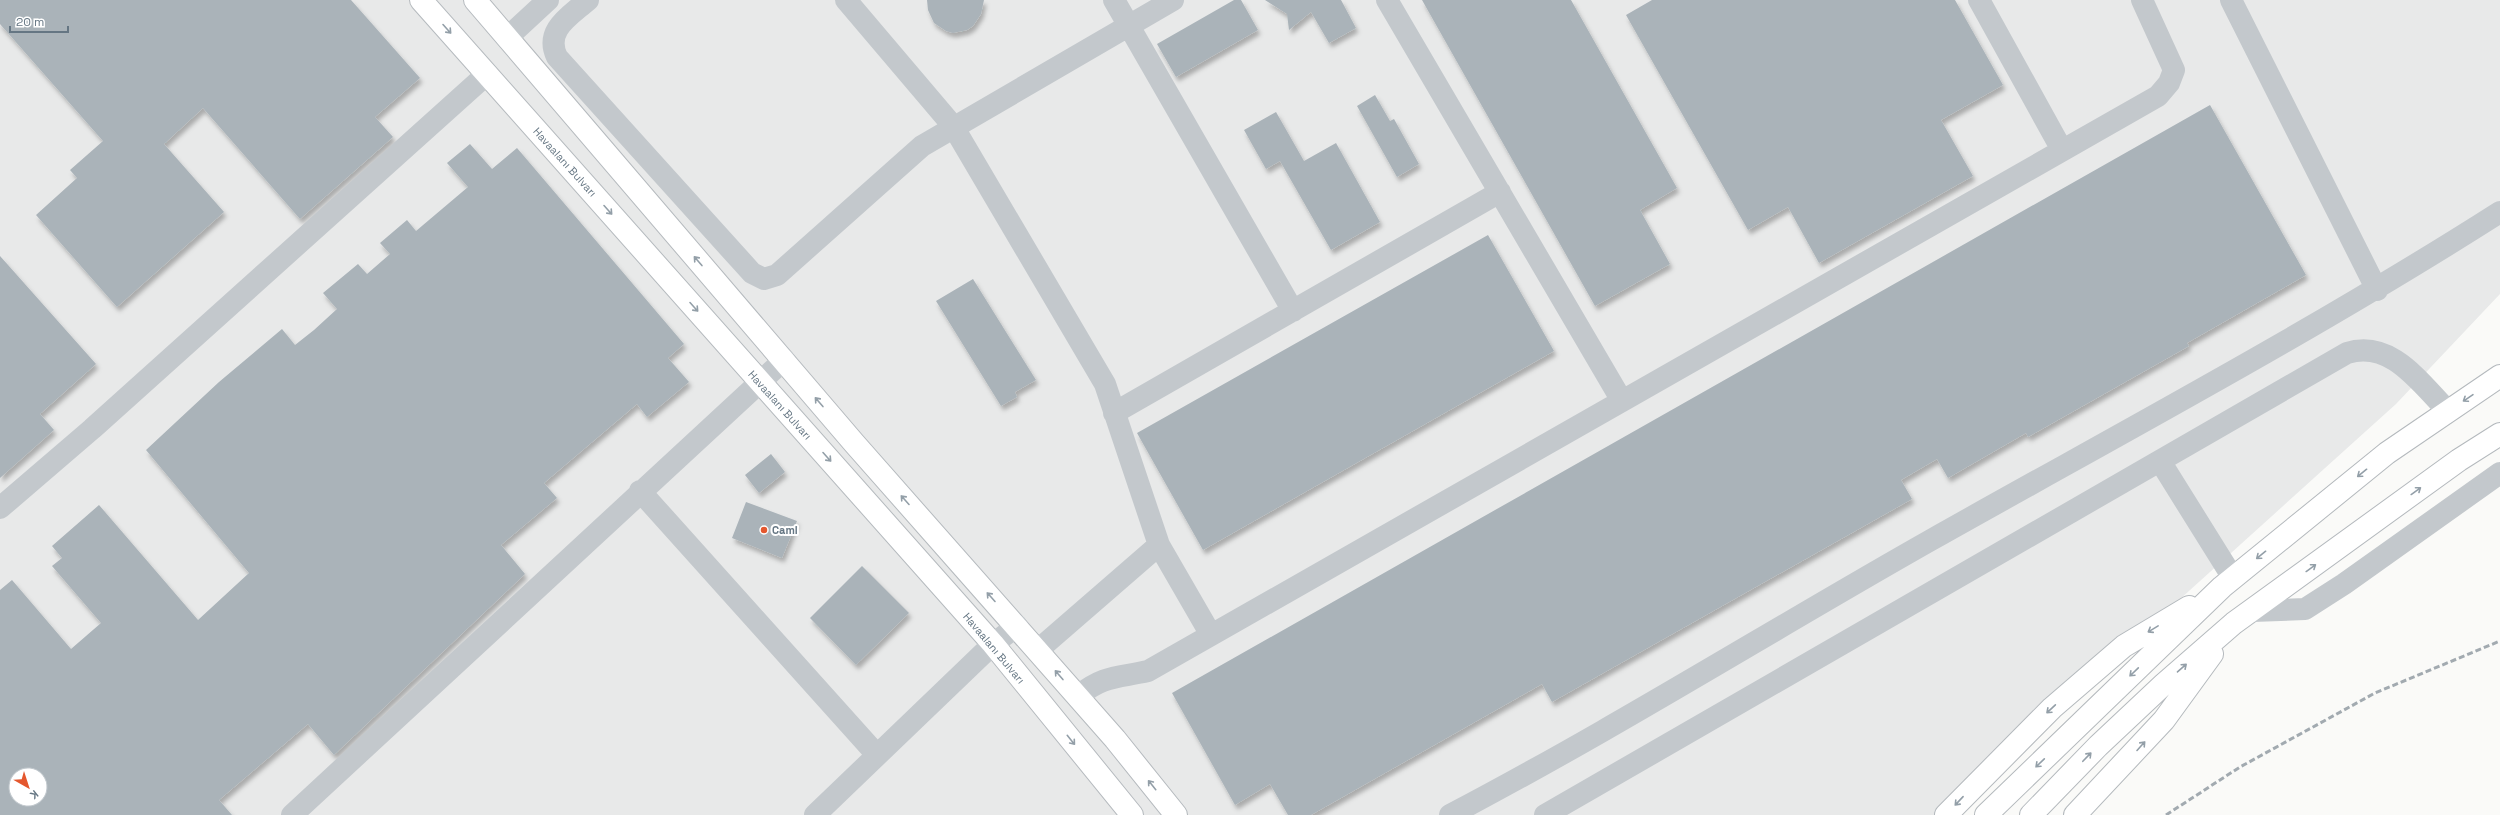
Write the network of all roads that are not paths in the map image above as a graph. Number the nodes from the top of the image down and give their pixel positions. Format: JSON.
{"nodes":[{"id":1,"x":421,"y":0,"type":"edge"},
{"id":2,"x":474,"y":0,"type":"edge"},
{"id":3,"x":548,"y":0,"type":"edge"},
{"id":4,"x":588,"y":0,"type":"edge"},
{"id":5,"x":846,"y":0,"type":"edge"},
{"id":6,"x":1114,"y":0,"type":"edge"},
{"id":7,"x":1173,"y":0,"type":"edge"},
{"id":8,"x":1387,"y":0,"type":"edge"},
{"id":9,"x":1979,"y":0,"type":"edge"},
{"id":10,"x":2142,"y":0,"type":"edge"},
{"id":11,"x":2231,"y":0,"type":"edge"},
{"id":12,"x":1129,"y":25,"type":"junction"},
{"id":13,"x":507,"y":38,"type":"junction"},
{"id":14,"x":487,"y":74,"type":"junction"},
{"id":15,"x":953,"y":126,"type":"junction"},
{"id":16,"x":2062,"y":150,"type":"junction"},
{"id":17,"x":1500,"y":192,"type":"junction"},
{"id":18,"x":2500,"y":212,"type":"edge"},
{"id":19,"x":2377,"y":290,"type":"junction"},
{"id":20,"x":1293,"y":311,"type":"junction"},
{"id":21,"x":784,"y":360,"type":"junction"},
{"id":22,"x":2500,"y":376,"type":"edge"},
{"id":23,"x":759,"y":381,"type":"junction"},
{"id":24,"x":1622,"y":401,"type":"junction"},
{"id":25,"x":2448,"y":411,"type":"junction"},
{"id":26,"x":1114,"y":413,"type":"junction"},
{"id":27,"x":2500,"y":434,"type":"edge"},
{"id":28,"x":2160,"y":461,"type":"junction"},
{"id":29,"x":2500,"y":473,"type":"edge"},
{"id":30,"x":640,"y":491,"type":"junction"},
{"id":31,"x":0,"y":508,"type":"edge"},
{"id":32,"x":1159,"y":545,"type":"junction"},
{"id":33,"x":2228,"y":582,"type":"junction"},
{"id":34,"x":2243,"y":617,"type":"junction"},
{"id":35,"x":1017,"y":626,"type":"junction"},
{"id":36,"x":1211,"y":636,"type":"junction"},
{"id":37,"x":993,"y":644,"type":"junction"},
{"id":38,"x":1038,"y":650,"type":"junction"},
{"id":39,"x":1014,"y":670,"type":"junction"},
{"id":40,"x":1078,"y":696,"type":"junction"},
{"id":41,"x":1053,"y":718,"type":"junction"},
{"id":42,"x":878,"y":755,"type":"junction"},
{"id":43,"x":292,"y":815,"type":"edge"},
{"id":44,"x":815,"y":815,"type":"edge"},
{"id":45,"x":1132,"y":815,"type":"edge"},
{"id":46,"x":1176,"y":815,"type":"edge"},
{"id":47,"x":1450,"y":815,"type":"edge"},
{"id":48,"x":1545,"y":815,"type":"edge"},
{"id":49,"x":1946,"y":815,"type":"edge"},
{"id":50,"x":1986,"y":815,"type":"edge"},
{"id":51,"x":2031,"y":815,"type":"edge"},
{"id":52,"x":2075,"y":815,"type":"edge"}],
"edges":[{"from":1,"to":14,"type":"main road","name":"Havaalanı Bulvarı","one_way":true},
{"from":2,"to":13,"type":"main road"},
{"from":3,"to":13,"type":"street"},
{"from":4,"to":15,"type":"street"},
{"from":5,"to":15,"type":"street"},
{"from":6,"to":12,"type":"street"},
{"from":7,"to":12,"type":"street"},
{"from":8,"to":17,"type":"street"},
{"from":9,"to":16,"type":"street"},
{"from":10,"to":16,"type":"street"},
{"from":11,"to":19,"type":"street"},
{"from":12,"to":15,"type":"street"},
{"from":12,"to":20,"type":"street"},
{"from":21,"to":13,"type":"main road","one_way":true},
{"from":14,"to":23,"type":"main road","name":"Havaalanı Bulvarı","one_way":true},
{"from":14,"to":31,"type":"street"},
{"from":15,"to":26,"type":"street"},
{"from":16,"to":24,"type":"street"},
{"from":17,"to":20,"type":"street"},
{"from":17,"to":24,"type":"street"},
{"from":18,"to":19,"type":"street"},
{"from":19,"to":47,"type":"street"},
{"from":20,"to":26,"type":"street"},
{"from":21,"to":23,"type":"street"},
{"from":35,"to":21,"type":"main road","one_way":true},
{"from":22,"to":25,"type":"main road","one_way":true},
{"from":23,"to":30,"type":"street"},
{"from":23,"to":37,"type":"main road","name":"Havaalanı Bulvarı","one_way":true},
{"from":24,"to":36,"type":"street"},
{"from":25,"to":28,"type":"street"},
{"from":25,"to":33,"type":"main road","one_way":true},
{"from":26,"to":32,"type":"street"},
{"from":34,"to":27,"type":"main road","one_way":true},
{"from":28,"to":33,"type":"street"},
{"from":28,"to":48,"type":"street"},
{"from":29,"to":34,"type":"street"},
{"from":30,"to":42,"type":"street"},
{"from":30,"to":43,"type":"street"},
{"from":32,"to":36,"type":"street"},
{"from":32,"to":38,"type":"street"},
{"from":33,"to":49,"type":"main road","one_way":true},
{"from":33,"to":50,"type":"main road","one_way":true},
{"from":51,"to":34,"type":"main road","one_way":true},
{"from":52,"to":34,"type":"main road","one_way":true},
{"from":35,"to":37,"type":"street"},
{"from":35,"to":38,"type":"main road"},
{"from":36,"to":40,"type":"street"},
{"from":37,"to":39,"type":"main road","name":"Havaalanı Bulvarı"},
{"from":37,"to":42,"type":"street"},
{"from":38,"to":39,"type":"main road"},
{"from":40,"to":38,"type":"main road","one_way":true},
{"from":39,"to":41,"type":"main road","name":"Havaalanı Bulvarı"},
{"from":40,"to":41,"type":"main road"},
{"from":46,"to":40,"type":"main road","one_way":true},
{"from":41,"to":45,"type":"main road","name":"Havaalanı Bulvarı","one_way":true},
{"from":42,"to":44,"type":"street"}]}
